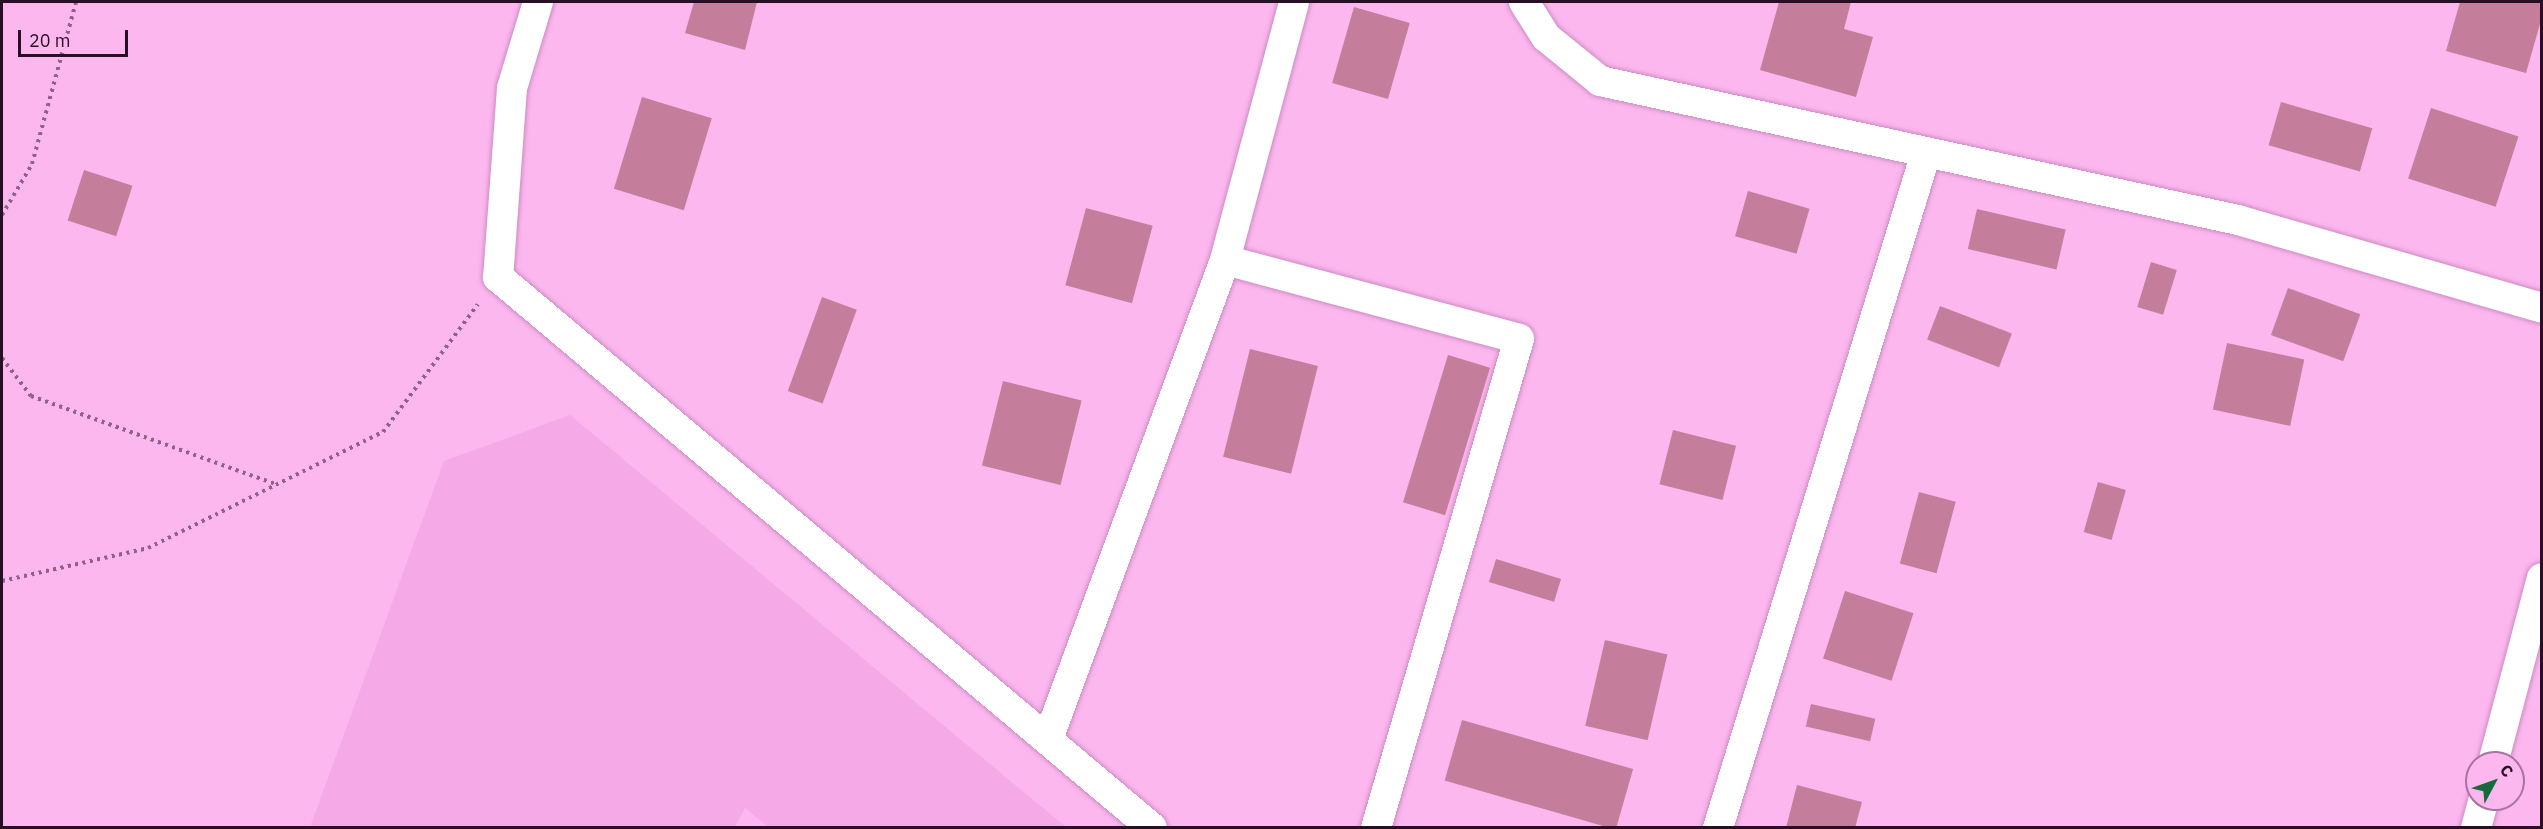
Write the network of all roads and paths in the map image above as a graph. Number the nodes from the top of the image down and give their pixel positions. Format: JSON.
{"nodes":[{"id":1,"x":76,"y":2,"type":"edge"},
{"id":2,"x":538,"y":2,"type":"edge"},
{"id":3,"x":1294,"y":2,"type":"edge"},
{"id":4,"x":1524,"y":2,"type":"edge"},
{"id":5,"x":1926,"y":153,"type":"junction"},
{"id":6,"x":2,"y":215,"type":"edge"},
{"id":7,"x":1225,"y":260,"type":"junction"},
{"id":8,"x":498,"y":277,"type":"junction"},
{"id":9,"x":2541,"y":308,"type":"edge"},
{"id":10,"x":2,"y":358,"type":"edge"},
{"id":11,"x":276,"y":484,"type":"junction"},
{"id":12,"x":2541,"y":578,"type":"edge"},
{"id":13,"x":2,"y":581,"type":"edge"},
{"id":14,"x":1048,"y":739,"type":"junction"},
{"id":15,"x":2496,"y":751,"type":"edge"},
{"id":16,"x":2481,"y":811,"type":"edge"},
{"id":17,"x":1152,"y":828,"type":"edge"},
{"id":18,"x":1376,"y":828,"type":"edge"},
{"id":19,"x":1718,"y":828,"type":"edge"},
{"id":20,"x":2476,"y":828,"type":"edge"}],
"edges":[{"from":1,"to":6,"type":"path"},
{"from":2,"to":8,"type":"street"},
{"from":3,"to":7,"type":"street"},
{"from":4,"to":5,"type":"street"},
{"from":5,"to":9,"type":"street"},
{"from":5,"to":19,"type":"street"},
{"from":7,"to":14,"type":"street"},
{"from":7,"to":18,"type":"street"},
{"from":8,"to":11,"type":"path"},
{"from":8,"to":14,"type":"street"},
{"from":10,"to":11,"type":"path"},
{"from":11,"to":13,"type":"path"},
{"from":12,"to":15,"type":"street"},
{"from":14,"to":17,"type":"street"},
{"from":16,"to":20,"type":"street"}]}
